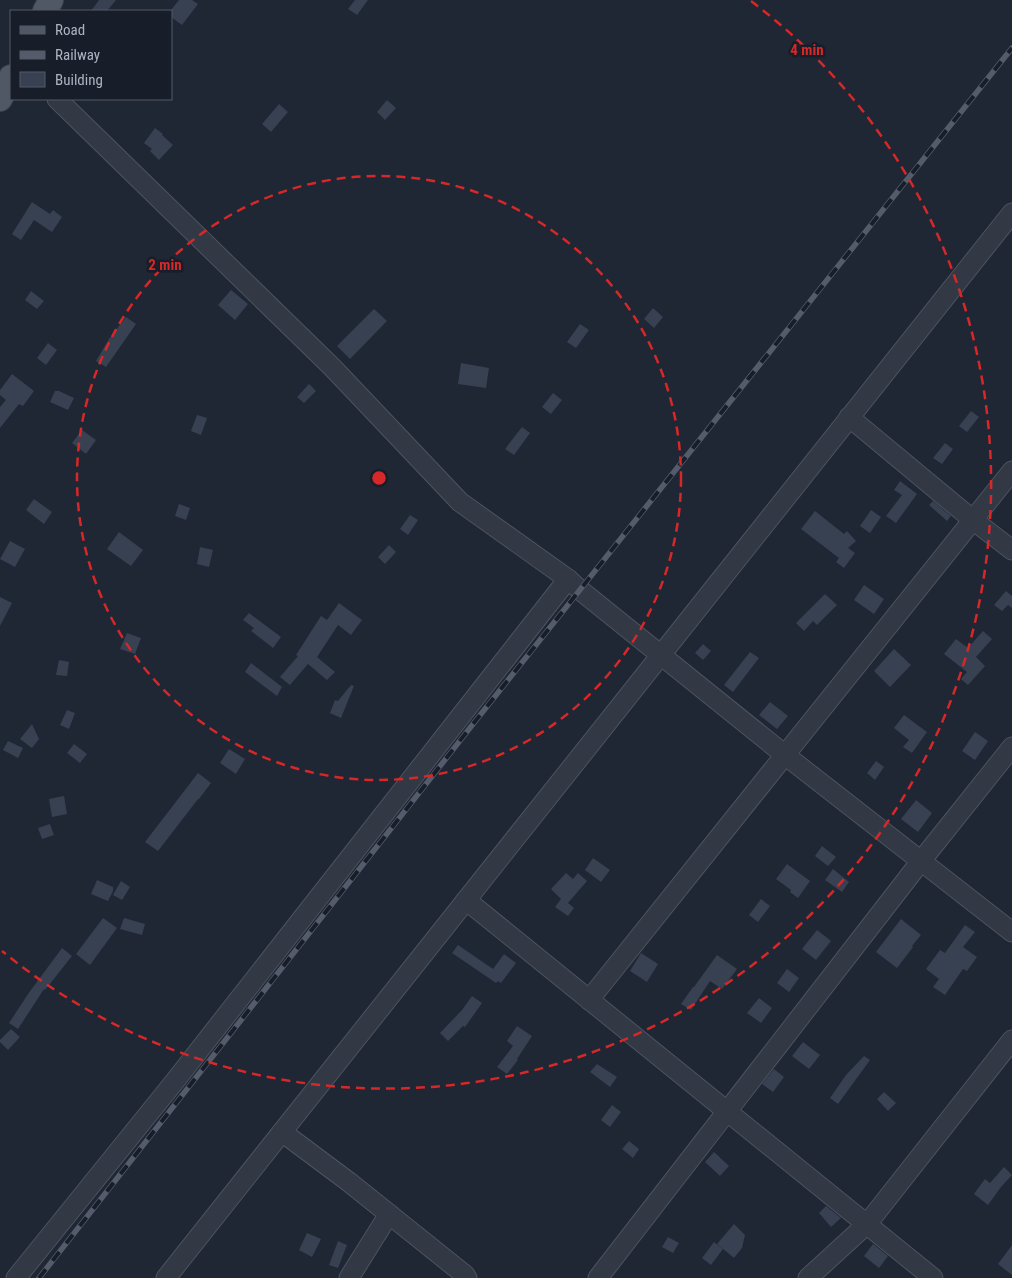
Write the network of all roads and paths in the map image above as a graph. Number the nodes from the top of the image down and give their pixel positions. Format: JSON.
{"nodes":[{"id":1,"x":10,"y":80,"type":"edge"},
{"id":2,"x":0,"y":99,"type":"edge"},
{"id":3,"x":58,"y":100,"type":"edge"},
{"id":4,"x":1012,"y":213,"type":"edge"},
{"id":5,"x":849,"y":417,"type":"junction"},
{"id":6,"x":1012,"y":471,"type":"edge"},
{"id":7,"x":973,"y":520,"type":"junction"},
{"id":8,"x":1012,"y":550,"type":"edge"},
{"id":9,"x":568,"y":579,"type":"junction"},
{"id":10,"x":660,"y":655,"type":"junction"},
{"id":11,"x":1012,"y":747,"type":"edge"},
{"id":12,"x":785,"y":755,"type":"junction"},
{"id":13,"x":921,"y":861,"type":"junction"},
{"id":14,"x":466,"y":900,"type":"junction"},
{"id":15,"x":1012,"y":932,"type":"edge"},
{"id":16,"x":589,"y":1000,"type":"junction"},
{"id":17,"x":1012,"y":1040,"type":"edge"},
{"id":18,"x":727,"y":1112,"type":"junction"},
{"id":19,"x":282,"y":1132,"type":"junction"},
{"id":20,"x":389,"y":1214,"type":"junction"},
{"id":21,"x":867,"y":1224,"type":"junction"},
{"id":22,"x":16,"y":1278,"type":"edge"},
{"id":23,"x":166,"y":1278,"type":"edge"},
{"id":24,"x":349,"y":1278,"type":"edge"},
{"id":25,"x":467,"y":1278,"type":"edge"},
{"id":26,"x":598,"y":1278,"type":"edge"},
{"id":27,"x":808,"y":1278,"type":"edge"},
{"id":28,"x":933,"y":1278,"type":"edge"}],
"edges":[{"from":1,"to":2,"type":"main road"},
{"from":3,"to":9,"type":"street"},
{"from":4,"to":5,"type":"street"},
{"from":5,"to":7,"type":"street"},
{"from":5,"to":10,"type":"street"},
{"from":6,"to":7,"type":"street"},
{"from":7,"to":8,"type":"street"},
{"from":7,"to":12,"type":"street"},
{"from":9,"to":10,"type":"street"},
{"from":9,"to":22,"type":"street"},
{"from":10,"to":12,"type":"street"},
{"from":10,"to":14,"type":"street"},
{"from":11,"to":13,"type":"street"},
{"from":12,"to":13,"type":"street"},
{"from":12,"to":16,"type":"street"},
{"from":13,"to":15,"type":"street"},
{"from":13,"to":18,"type":"street"},
{"from":14,"to":16,"type":"street"},
{"from":14,"to":19,"type":"street"},
{"from":16,"to":18,"type":"street"},
{"from":17,"to":21,"type":"street"},
{"from":18,"to":21,"type":"street"},
{"from":18,"to":26,"type":"street"},
{"from":19,"to":20,"type":"street"},
{"from":19,"to":23,"type":"street"},
{"from":20,"to":24,"type":"street"},
{"from":20,"to":25,"type":"street"},
{"from":21,"to":27,"type":"street"},
{"from":21,"to":28,"type":"street"}]}
